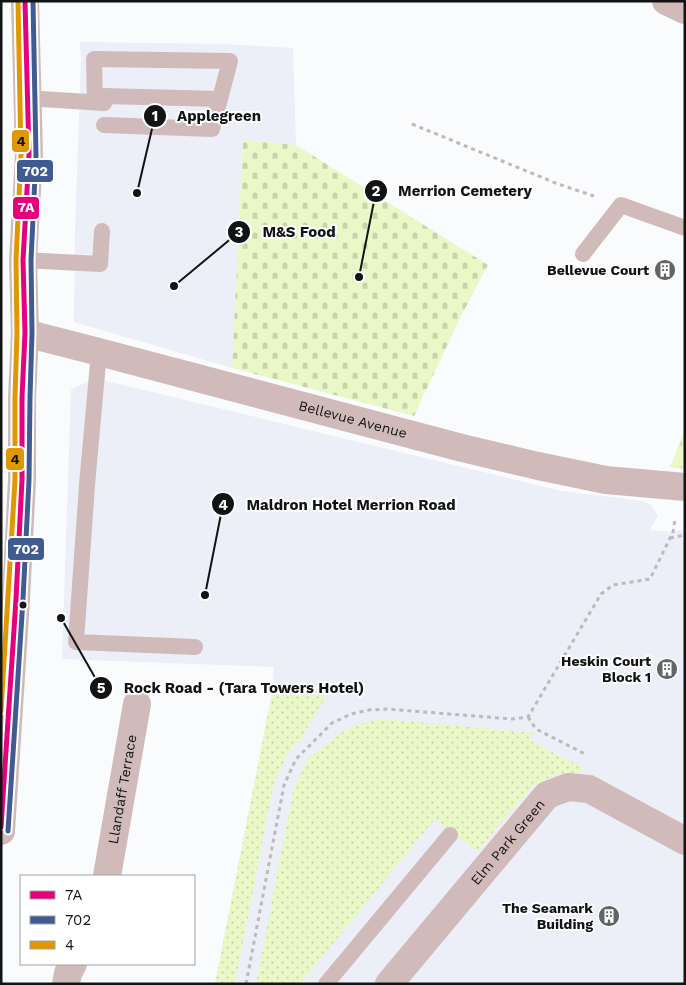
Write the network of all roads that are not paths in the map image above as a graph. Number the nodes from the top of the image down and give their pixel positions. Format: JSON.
{"nodes":[{"id":1,"x":25,"y":1,"type":"edge"},
{"id":2,"x":666,"y":1,"type":"edge"},
{"id":3,"x":685,"y":10,"type":"edge"},
{"id":4,"x":26,"y":98,"type":"junction"},
{"id":5,"x":220,"y":99,"type":"junction"},
{"id":6,"x":99,"y":102,"type":"junction"},
{"id":7,"x":685,"y":228,"type":"edge"},
{"id":8,"x":102,"y":231,"type":"dead end"},
{"id":9,"x":583,"y":254,"type":"dead end"},
{"id":10,"x":23,"y":260,"type":"junction"},
{"id":11,"x":25,"y":333,"type":"junction"},
{"id":12,"x":100,"y":352,"type":"junction"},
{"id":13,"x":684,"y":487,"type":"edge"},
{"id":14,"x":195,"y":647,"type":"dead end"},
{"id":15,"x":137,"y":704,"type":"dead end"},
{"id":16,"x":1,"y":822,"type":"edge"},
{"id":17,"x":1,"y":831,"type":"edge"},
{"id":18,"x":450,"y":835,"type":"dead end"},
{"id":19,"x":685,"y":841,"type":"edge"},
{"id":20,"x":107,"y":875,"type":"edge"},
{"id":21,"x":72,"y":965,"type":"edge"},
{"id":22,"x":66,"y":984,"type":"edge"},
{"id":23,"x":326,"y":984,"type":"edge"},
{"id":24,"x":389,"y":984,"type":"edge"}],
"edges":[{"from":1,"to":4,"type":"main road"},
{"from":2,"to":3,"type":"street"},
{"from":4,"to":6,"type":"lane"},
{"from":4,"to":10,"type":"main road"},
{"from":5,"to":6,"type":"lane"},
{"from":5,"to":6,"type":"lane"},
{"from":5,"to":6,"type":"lane"},
{"from":7,"to":9,"type":"lane"},
{"from":8,"to":10,"type":"lane"},
{"from":10,"to":11,"type":"main road"},
{"from":11,"to":12,"type":"street","name":"Bellevue Avenue"},
{"from":11,"to":16,"type":"main road"},
{"from":12,"to":13,"type":"street","name":"Bellevue Avenue"},
{"from":12,"to":14,"type":"lane"},
{"from":15,"to":20,"type":"street","name":"Llandaff Terrace"},
{"from":16,"to":17,"type":"main road"},
{"from":18,"to":23,"type":"lane"},
{"from":19,"to":24,"type":"street","name":"Elm Park Green"},
{"from":21,"to":22,"type":"street"}]}
